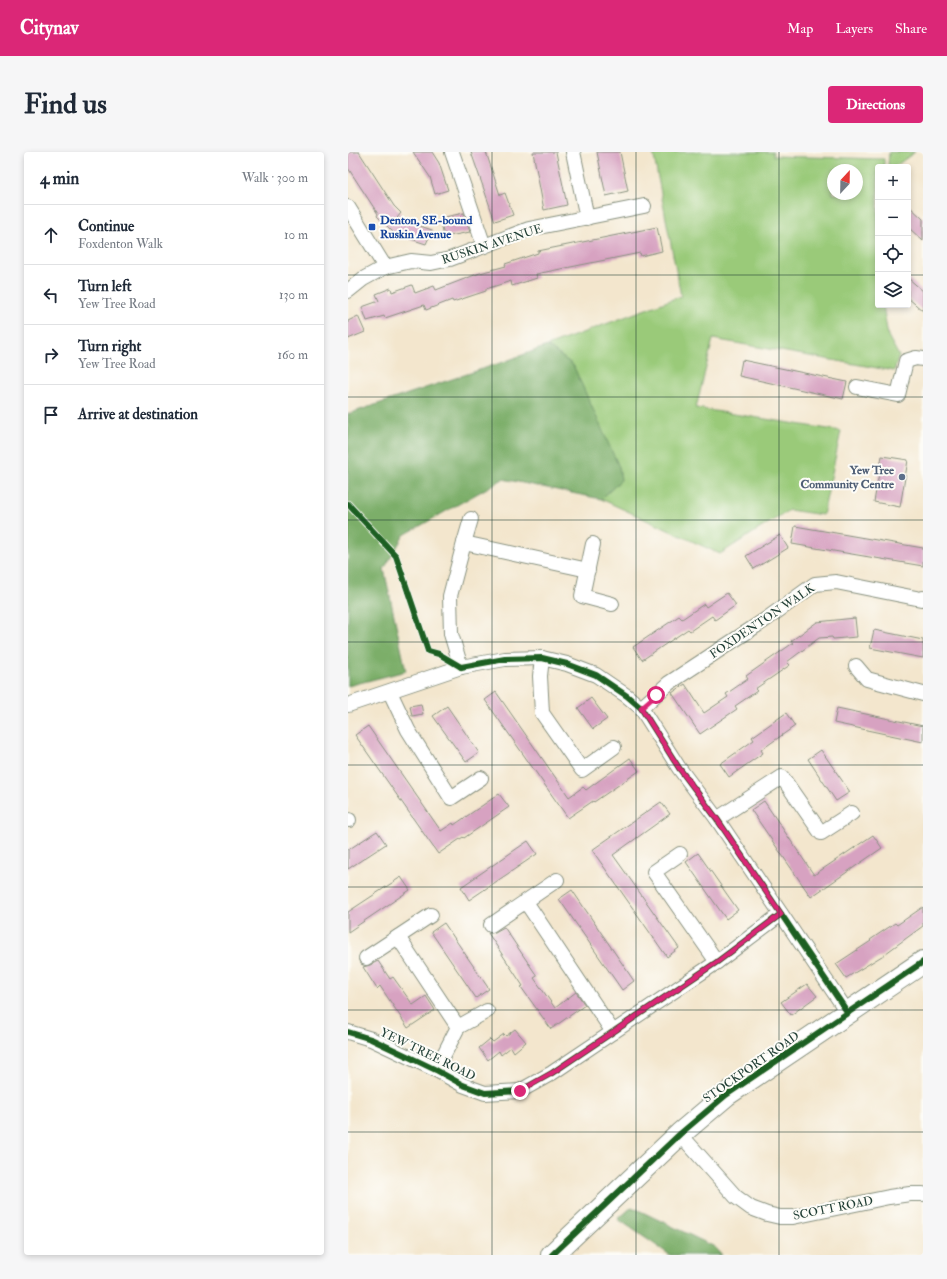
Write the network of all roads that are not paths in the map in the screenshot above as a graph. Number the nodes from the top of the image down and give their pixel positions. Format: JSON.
{"nodes":[{"id":1,"x":452,"y":152,"type":"edge"},
{"id":2,"x":573,"y":152,"type":"edge"},
{"id":3,"x":644,"y":206,"type":"dead end"},
{"id":4,"x":348,"y":207,"type":"edge"},
{"id":5,"x":587,"y":218,"type":"junction"},
{"id":6,"x":484,"y":246,"type":"junction"},
{"id":7,"x":385,"y":267,"type":"junction"},
{"id":8,"x":348,"y":291,"type":"edge"},
{"id":9,"x":923,"y":359,"type":"edge"},
{"id":10,"x":857,"y":387,"type":"dead end"},
{"id":11,"x":471,"y":518,"type":"dead end"},
{"id":12,"x":464,"y":543,"type":"junction"},
{"id":13,"x":594,"y":544,"type":"dead end"},
{"id":14,"x":588,"y":570,"type":"junction"},
{"id":15,"x":923,"y":598,"type":"edge"},
{"id":16,"x":612,"y":604,"type":"dead end"},
{"id":17,"x":542,"y":658,"type":"junction"},
{"id":18,"x":856,"y":666,"type":"dead end"},
{"id":19,"x":461,"y":667,"type":"junction"},
{"id":20,"x":390,"y":692,"type":"junction"},
{"id":21,"x":923,"y":694,"type":"edge"},
{"id":22,"x":348,"y":705,"type":"edge"},
{"id":23,"x":641,"y":708,"type":"junction"},
{"id":24,"x":614,"y":747,"type":"dead end"},
{"id":25,"x":481,"y":778,"type":"dead end"},
{"id":26,"x":852,"y":813,"type":"dead end"},
{"id":27,"x":717,"y":819,"type":"junction"},
{"id":28,"x":680,"y":854,"type":"dead end"},
{"id":29,"x":557,"y":880,"type":"dead end"},
{"id":30,"x":526,"y":902,"type":"junction"},
{"id":31,"x":781,"y":914,"type":"junction"},
{"id":32,"x":431,"y":915,"type":"dead end"},
{"id":33,"x":491,"y":925,"type":"dead end"},
{"id":34,"x":398,"y":937,"type":"junction"},
{"id":35,"x":366,"y":958,"type":"dead end"},
{"id":36,"x":717,"y":962,"type":"junction"},
{"id":37,"x":923,"y":962,"type":"edge"},
{"id":38,"x":487,"y":1011,"type":"dead end"},
{"id":39,"x":848,"y":1013,"type":"junction"},
{"id":40,"x":458,"y":1027,"type":"junction"},
{"id":41,"x":348,"y":1032,"type":"edge"},
{"id":42,"x":613,"y":1032,"type":"junction"},
{"id":43,"x":436,"y":1070,"type":"junction"},
{"id":44,"x":680,"y":1134,"type":"junction"},
{"id":45,"x":923,"y":1194,"type":"edge"},
{"id":46,"x":552,"y":1255,"type":"edge"}],
"edges":[{"from":1,"to":6,"type":"street"},
{"from":2,"to":5,"type":"street"},
{"from":3,"to":5,"type":"street","name":"RUSKIN AVENUE"},
{"from":4,"to":7,"type":"street"},
{"from":5,"to":6,"type":"street","name":"RUSKIN AVENUE"},
{"from":6,"to":7,"type":"street","name":"RUSKIN AVENUE"},
{"from":7,"to":8,"type":"street","name":"RUSKIN AVENUE"},
{"from":9,"to":10,"type":"street"},
{"from":11,"to":12,"type":"street"},
{"from":12,"to":14,"type":"street"},
{"from":12,"to":19,"type":"street"},
{"from":13,"to":14,"type":"street"},
{"from":14,"to":16,"type":"street"},
{"from":15,"to":23,"type":"street","name":"FOXDENTON WALK"},
{"from":17,"to":19,"type":"street"},
{"from":17,"to":23,"type":"street"},
{"from":17,"to":24,"type":"street"},
{"from":18,"to":21,"type":"street"},
{"from":19,"to":20,"type":"street"},
{"from":20,"to":22,"type":"street"},
{"from":20,"to":25,"type":"street"},
{"from":23,"to":27,"type":"street"},
{"from":26,"to":27,"type":"street"},
{"from":27,"to":31,"type":"street"},
{"from":28,"to":36,"type":"street"},
{"from":29,"to":30,"type":"street"},
{"from":30,"to":33,"type":"street"},
{"from":30,"to":42,"type":"street"},
{"from":31,"to":36,"type":"street","name":"YEW TREE ROAD"},
{"from":31,"to":39,"type":"street"},
{"from":32,"to":34,"type":"street"},
{"from":34,"to":35,"type":"street"},
{"from":34,"to":40,"type":"street"},
{"from":36,"to":42,"type":"street","name":"YEW TREE ROAD"},
{"from":37,"to":39,"type":"highway","name":"STOCKPORT ROAD"},
{"from":38,"to":40,"type":"street"},
{"from":39,"to":44,"type":"highway","name":"STOCKPORT ROAD"},
{"from":40,"to":43,"type":"street"},
{"from":41,"to":43,"type":"street","name":"YEW TREE ROAD"},
{"from":42,"to":43,"type":"street","name":"YEW TREE ROAD"},
{"from":44,"to":45,"type":"street","name":"SCOTT ROAD"},
{"from":44,"to":46,"type":"highway","name":"STOCKPORT ROAD"}]}
